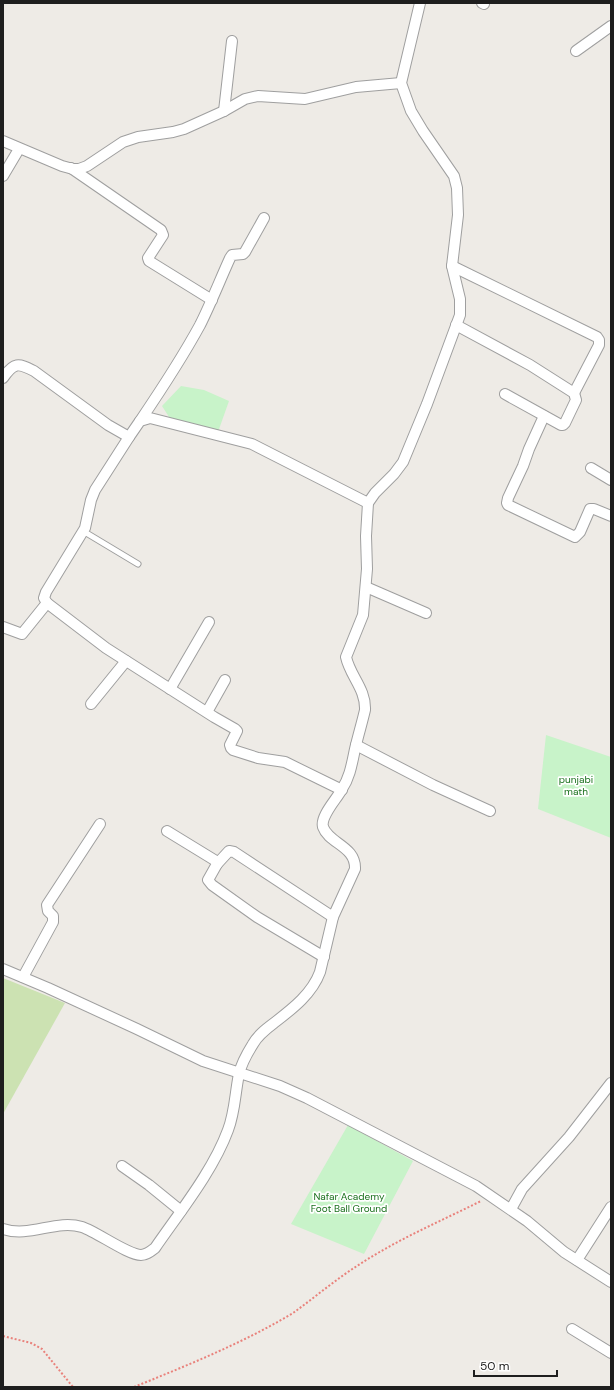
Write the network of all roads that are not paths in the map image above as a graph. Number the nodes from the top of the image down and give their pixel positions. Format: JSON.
{"nodes":[{"id":1,"x":420,"y":3,"type":"edge"},
{"id":2,"x":611,"y":26,"type":"edge"},
{"id":3,"x":232,"y":40,"type":"dead end"},
{"id":4,"x":576,"y":51,"type":"dead end"},
{"id":5,"x":401,"y":83,"type":"junction"},
{"id":6,"x":224,"y":111,"type":"junction"},
{"id":7,"x":3,"y":141,"type":"edge"},
{"id":8,"x":19,"y":149,"type":"junction"},
{"id":9,"x":70,"y":168,"type":"junction"},
{"id":10,"x":3,"y":176,"type":"edge"},
{"id":11,"x":264,"y":218,"type":"dead end"},
{"id":12,"x":452,"y":266,"type":"junction"},
{"id":13,"x":212,"y":300,"type":"junction"},
{"id":14,"x":456,"y":325,"type":"junction"},
{"id":15,"x":3,"y":378,"type":"edge"},
{"id":16,"x":505,"y":394,"type":"dead end"},
{"id":17,"x":574,"y":394,"type":"junction"},
{"id":18,"x":544,"y":416,"type":"junction"},
{"id":19,"x":140,"y":421,"type":"junction"},
{"id":20,"x":129,"y":437,"type":"junction"},
{"id":21,"x":592,"y":468,"type":"dead end"},
{"id":22,"x":611,"y":480,"type":"edge"},
{"id":23,"x":368,"y":503,"type":"junction"},
{"id":24,"x":611,"y":516,"type":"edge"},
{"id":25,"x":84,"y":531,"type":"junction"},
{"id":26,"x":138,"y":564,"type":"dead end"},
{"id":27,"x":366,"y":587,"type":"junction"},
{"id":28,"x":47,"y":603,"type":"junction"},
{"id":29,"x":426,"y":613,"type":"dead end"},
{"id":30,"x":209,"y":622,"type":"dead end"},
{"id":31,"x":3,"y":627,"type":"edge"},
{"id":32,"x":126,"y":661,"type":"junction"},
{"id":33,"x":225,"y":680,"type":"dead end"},
{"id":34,"x":170,"y":689,"type":"junction"},
{"id":35,"x":92,"y":704,"type":"dead end"},
{"id":36,"x":207,"y":712,"type":"junction"},
{"id":37,"x":356,"y":745,"type":"junction"},
{"id":38,"x":342,"y":790,"type":"junction"},
{"id":39,"x":490,"y":811,"type":"dead end"},
{"id":40,"x":100,"y":824,"type":"dead end"},
{"id":41,"x":167,"y":831,"type":"dead end"},
{"id":42,"x":217,"y":864,"type":"junction"},
{"id":43,"x":334,"y":917,"type":"junction"},
{"id":44,"x":324,"y":957,"type":"junction"},
{"id":45,"x":3,"y":969,"type":"edge"},
{"id":46,"x":23,"y":977,"type":"junction"},
{"id":47,"x":239,"y":1072,"type":"junction"},
{"id":48,"x":611,"y":1082,"type":"edge"},
{"id":49,"x":122,"y":1166,"type":"dead end"},
{"id":50,"x":611,"y":1207,"type":"edge"},
{"id":51,"x":511,"y":1209,"type":"junction"},
{"id":52,"x":181,"y":1211,"type":"junction"},
{"id":53,"x":3,"y":1229,"type":"edge"},
{"id":54,"x":577,"y":1260,"type":"junction"},
{"id":55,"x":611,"y":1282,"type":"edge"},
{"id":56,"x":572,"y":1329,"type":"dead end"},
{"id":57,"x":611,"y":1353,"type":"edge"}],
"edges":[{"from":1,"to":5,"type":"street"},
{"from":2,"to":4,"type":"street"},
{"from":3,"to":6,"type":"street"},
{"from":5,"to":6,"type":"street"},
{"from":5,"to":12,"type":"street"},
{"from":6,"to":9,"type":"street"},
{"from":7,"to":8,"type":"street"},
{"from":8,"to":9,"type":"street"},
{"from":8,"to":10,"type":"street"},
{"from":9,"to":13,"type":"street"},
{"from":11,"to":13,"type":"street"},
{"from":12,"to":14,"type":"street"},
{"from":12,"to":17,"type":"street"},
{"from":13,"to":19,"type":"street"},
{"from":14,"to":17,"type":"street"},
{"from":14,"to":23,"type":"street"},
{"from":15,"to":20,"type":"street"},
{"from":16,"to":18,"type":"street"},
{"from":17,"to":18,"type":"street"},
{"from":18,"to":24,"type":"street"},
{"from":19,"to":20,"type":"street"},
{"from":19,"to":23,"type":"street"},
{"from":20,"to":25,"type":"street"},
{"from":21,"to":22,"type":"street"},
{"from":23,"to":27,"type":"street"},
{"from":25,"to":26,"type":"lane"},
{"from":25,"to":28,"type":"street"},
{"from":27,"to":29,"type":"street"},
{"from":27,"to":37,"type":"street"},
{"from":28,"to":31,"type":"street"},
{"from":28,"to":32,"type":"street"},
{"from":30,"to":34,"type":"street"},
{"from":32,"to":34,"type":"street"},
{"from":32,"to":35,"type":"street"},
{"from":33,"to":36,"type":"street"},
{"from":34,"to":36,"type":"street"},
{"from":36,"to":38,"type":"street"},
{"from":37,"to":38,"type":"street"},
{"from":37,"to":39,"type":"street"},
{"from":38,"to":43,"type":"street"},
{"from":40,"to":46,"type":"street"},
{"from":41,"to":42,"type":"street"},
{"from":42,"to":43,"type":"street"},
{"from":42,"to":44,"type":"street"},
{"from":43,"to":44,"type":"street"},
{"from":44,"to":47,"type":"street"},
{"from":45,"to":46,"type":"street"},
{"from":46,"to":47,"type":"street"},
{"from":47,"to":51,"type":"street"},
{"from":47,"to":52,"type":"street"},
{"from":48,"to":51,"type":"street"},
{"from":49,"to":52,"type":"street"},
{"from":50,"to":54,"type":"street"},
{"from":51,"to":54,"type":"street"},
{"from":52,"to":53,"type":"street"},
{"from":54,"to":55,"type":"street"},
{"from":56,"to":57,"type":"street"}]}
